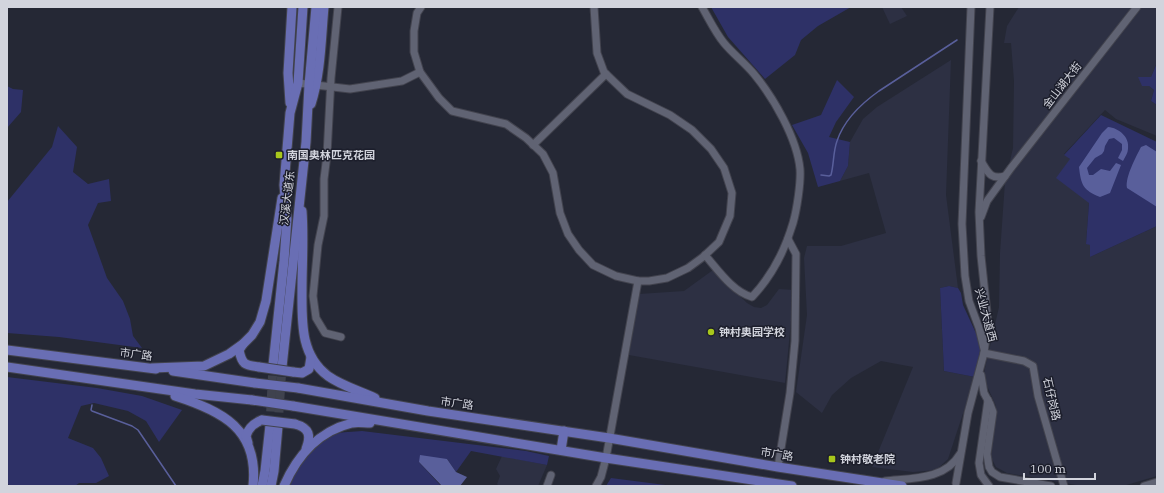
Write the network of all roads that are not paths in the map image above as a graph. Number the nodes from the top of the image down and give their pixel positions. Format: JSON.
{"nodes":[{"id":1,"x":292,"y":7,"type":"edge"},
{"id":2,"x":303,"y":7,"type":"edge"},
{"id":3,"x":316,"y":7,"type":"edge"},
{"id":4,"x":324,"y":7,"type":"edge"},
{"id":5,"x":338,"y":7,"type":"edge"},
{"id":6,"x":421,"y":7,"type":"edge"},
{"id":7,"x":594,"y":7,"type":"edge"},
{"id":8,"x":702,"y":7,"type":"edge"},
{"id":9,"x":971,"y":7,"type":"edge"},
{"id":10,"x":990,"y":7,"type":"edge"},
{"id":11,"x":1137,"y":7,"type":"edge"},
{"id":12,"x":302,"y":36,"type":"junction"},
{"id":13,"x":313,"y":37,"type":"junction"},
{"id":14,"x":420,"y":72,"type":"junction"},
{"id":15,"x":606,"y":74,"type":"junction"},
{"id":16,"x":298,"y":83,"type":"junction"},
{"id":17,"x":313,"y":85,"type":"junction"},
{"id":18,"x":331,"y":87,"type":"junction"},
{"id":19,"x":290,"y":113,"type":"junction"},
{"id":20,"x":533,"y":144,"type":"junction"},
{"id":21,"x":982,"y":161,"type":"junction"},
{"id":22,"x":1005,"y":176,"type":"junction"},
{"id":23,"x":284,"y":185,"type":"junction"},
{"id":24,"x":300,"y":191,"type":"junction"},
{"id":25,"x":980,"y":229,"type":"junction"},
{"id":26,"x":788,"y":239,"type":"junction"},
{"id":27,"x":705,"y":256,"type":"junction"},
{"id":28,"x":638,"y":280,"type":"junction"},
{"id":29,"x":341,"y":337,"type":"dead end"},
{"id":30,"x":243,"y":344,"type":"junction"},
{"id":31,"x":7,"y":350,"type":"edge"},
{"id":32,"x":984,"y":353,"type":"junction"},
{"id":33,"x":311,"y":357,"type":"junction"},
{"id":34,"x":7,"y":367,"type":"edge"},
{"id":35,"x":152,"y":368,"type":"junction"},
{"id":36,"x":981,"y":368,"type":"junction"},
{"id":37,"x":145,"y":386,"type":"junction"},
{"id":38,"x":988,"y":400,"type":"junction"},
{"id":39,"x":391,"y":405,"type":"junction"},
{"id":40,"x":396,"y":423,"type":"junction"},
{"id":41,"x":270,"y":424,"type":"junction"},
{"id":42,"x":564,"y":431,"type":"junction"},
{"id":43,"x":609,"y":438,"type":"junction"},
{"id":44,"x":248,"y":445,"type":"junction"},
{"id":45,"x":306,"y":449,"type":"junction"},
{"id":46,"x":963,"y":449,"type":"junction"},
{"id":47,"x":561,"y":450,"type":"junction"},
{"id":48,"x":606,"y":458,"type":"junction"},
{"id":49,"x":778,"y":467,"type":"junction"},
{"id":50,"x":551,"y":476,"type":"dead end"},
{"id":51,"x":877,"y":482,"type":"junction"},
{"id":52,"x":1157,"y":482,"type":"edge"},
{"id":53,"x":956,"y":483,"type":"dead end"},
{"id":54,"x":253,"y":486,"type":"edge"},
{"id":55,"x":262,"y":486,"type":"edge"},
{"id":56,"x":271,"y":486,"type":"edge"},
{"id":57,"x":284,"y":486,"type":"edge"},
{"id":58,"x":546,"y":486,"type":"edge"},
{"id":59,"x":596,"y":486,"type":"edge"},
{"id":60,"x":792,"y":486,"type":"edge"},
{"id":61,"x":902,"y":486,"type":"edge"},
{"id":62,"x":989,"y":486,"type":"edge"},
{"id":63,"x":1051,"y":486,"type":"edge"},
{"id":64,"x":1064,"y":486,"type":"edge"},
{"id":65,"x":1144,"y":486,"type":"edge"}],
"edges":[{"from":1,"to":19,"type":"main road"},
{"from":2,"to":12,"type":"main road","name":"汉溪大道东"},
{"from":3,"to":13,"type":"main road"},
{"from":4,"to":17,"type":"main road"},
{"from":5,"to":18,"type":"street"},
{"from":6,"to":14,"type":"street"},
{"from":7,"to":15,"type":"street"},
{"from":8,"to":26,"type":"street"},
{"from":9,"to":32,"type":"street","name":"兴业大道西"},
{"from":10,"to":21,"type":"street","name":"兴业大道西"},
{"from":11,"to":22,"type":"street","name":"金山湖大街"},
{"from":12,"to":13,"type":"main road"},
{"from":12,"to":16,"type":"main road","name":"汉溪大道东"},
{"from":13,"to":17,"type":"main road"},
{"from":14,"to":18,"type":"street"},
{"from":14,"to":20,"type":"street"},
{"from":15,"to":20,"type":"street"},
{"from":15,"to":27,"type":"street"},
{"from":16,"to":17,"type":"street"},
{"from":16,"to":19,"type":"main road","name":"汉溪大道东"},
{"from":17,"to":18,"type":"street"},
{"from":17,"to":24,"type":"main road","name":"汉溪大道东"},
{"from":18,"to":29,"type":"street"},
{"from":19,"to":23,"type":"main road","name":"汉溪大道东"},
{"from":20,"to":28,"type":"street"},
{"from":21,"to":22,"type":"street"},
{"from":21,"to":25,"type":"street","name":"兴业大道西"},
{"from":22,"to":25,"type":"street","name":"金山湖大街"},
{"from":23,"to":24,"type":"main road","name":"汉溪大道东"},
{"from":23,"to":30,"type":"main road"},
{"from":24,"to":33,"type":"main road"},
{"from":25,"to":32,"type":"street","name":"兴业大道西"},
{"from":26,"to":27,"type":"street"},
{"from":26,"to":49,"type":"street"},
{"from":27,"to":28,"type":"street"},
{"from":28,"to":43,"type":"street"},
{"from":30,"to":33,"type":"main road","bridge":true},
{"from":30,"to":35,"type":"main road"},
{"from":31,"to":35,"type":"main road","name":"市广路"},
{"from":32,"to":36,"type":"street"},
{"from":32,"to":64,"type":"street","name":"石仔岗路"},
{"from":33,"to":39,"type":"main road"},
{"from":34,"to":37,"type":"main road"},
{"from":35,"to":39,"type":"main road","name":"市广路","bridge":true},
{"from":36,"to":38,"type":"street"},
{"from":36,"to":46,"type":"street"},
{"from":37,"to":40,"type":"main road","bridge":true},
{"from":37,"to":44,"type":"main road"},
{"from":38,"to":62,"type":"street"},
{"from":38,"to":63,"type":"street"},
{"from":39,"to":42,"type":"main road","name":"市广路"},
{"from":40,"to":45,"type":"main road"},
{"from":40,"to":47,"type":"main road"},
{"from":41,"to":44,"type":"main road"},
{"from":41,"to":45,"type":"main road","bridge":true},
{"from":41,"to":55,"type":"main road"},
{"from":41,"to":56,"type":"main road"},
{"from":42,"to":43,"type":"main road","name":"市广路"},
{"from":42,"to":47,"type":"main road"},
{"from":43,"to":48,"type":"street"},
{"from":43,"to":49,"type":"main road","name":"市广路"},
{"from":44,"to":54,"type":"main road"},
{"from":45,"to":57,"type":"main road"},
{"from":46,"to":51,"type":"street"},
{"from":46,"to":53,"type":"street"},
{"from":47,"to":48,"type":"main road"},
{"from":48,"to":59,"type":"street"},
{"from":48,"to":60,"type":"main road"},
{"from":49,"to":51,"type":"main road","name":"市广路"},
{"from":50,"to":58,"type":"street"},
{"from":51,"to":61,"type":"main road","name":"市广路"},
{"from":52,"to":65,"type":"street"}]}
